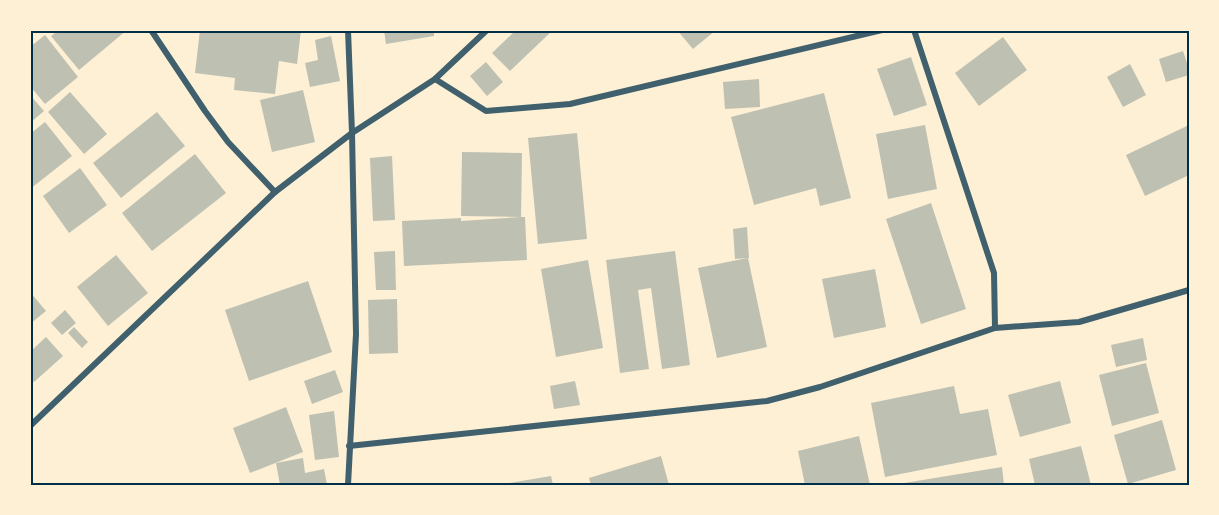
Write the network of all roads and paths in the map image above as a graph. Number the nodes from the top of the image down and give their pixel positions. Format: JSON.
{"nodes":[{"id":1,"x":152,"y":30,"type":"edge"},
{"id":2,"x":348,"y":30,"type":"edge"},
{"id":3,"x":487,"y":30,"type":"edge"},
{"id":4,"x":882,"y":30,"type":"edge"},
{"id":5,"x":914,"y":30,"type":"edge"},
{"id":6,"x":435,"y":79,"type":"junction"},
{"id":7,"x":352,"y":133,"type":"junction"},
{"id":8,"x":275,"y":192,"type":"junction"},
{"id":9,"x":1189,"y":290,"type":"edge"},
{"id":10,"x":995,"y":328,"type":"junction"},
{"id":11,"x":30,"y":426,"type":"edge"},
{"id":12,"x":349,"y":446,"type":"junction"},
{"id":13,"x":348,"y":485,"type":"edge"}],
"edges":[{"from":1,"to":8,"type":"street"},
{"from":2,"to":7,"type":"street"},
{"from":3,"to":6,"type":"street"},
{"from":4,"to":6,"type":"street"},
{"from":5,"to":10,"type":"street"},
{"from":6,"to":7,"type":"street"},
{"from":7,"to":8,"type":"street"},
{"from":7,"to":12,"type":"street"},
{"from":8,"to":11,"type":"street"},
{"from":9,"to":10,"type":"street"},
{"from":10,"to":12,"type":"street"},
{"from":12,"to":13,"type":"street"}]}
